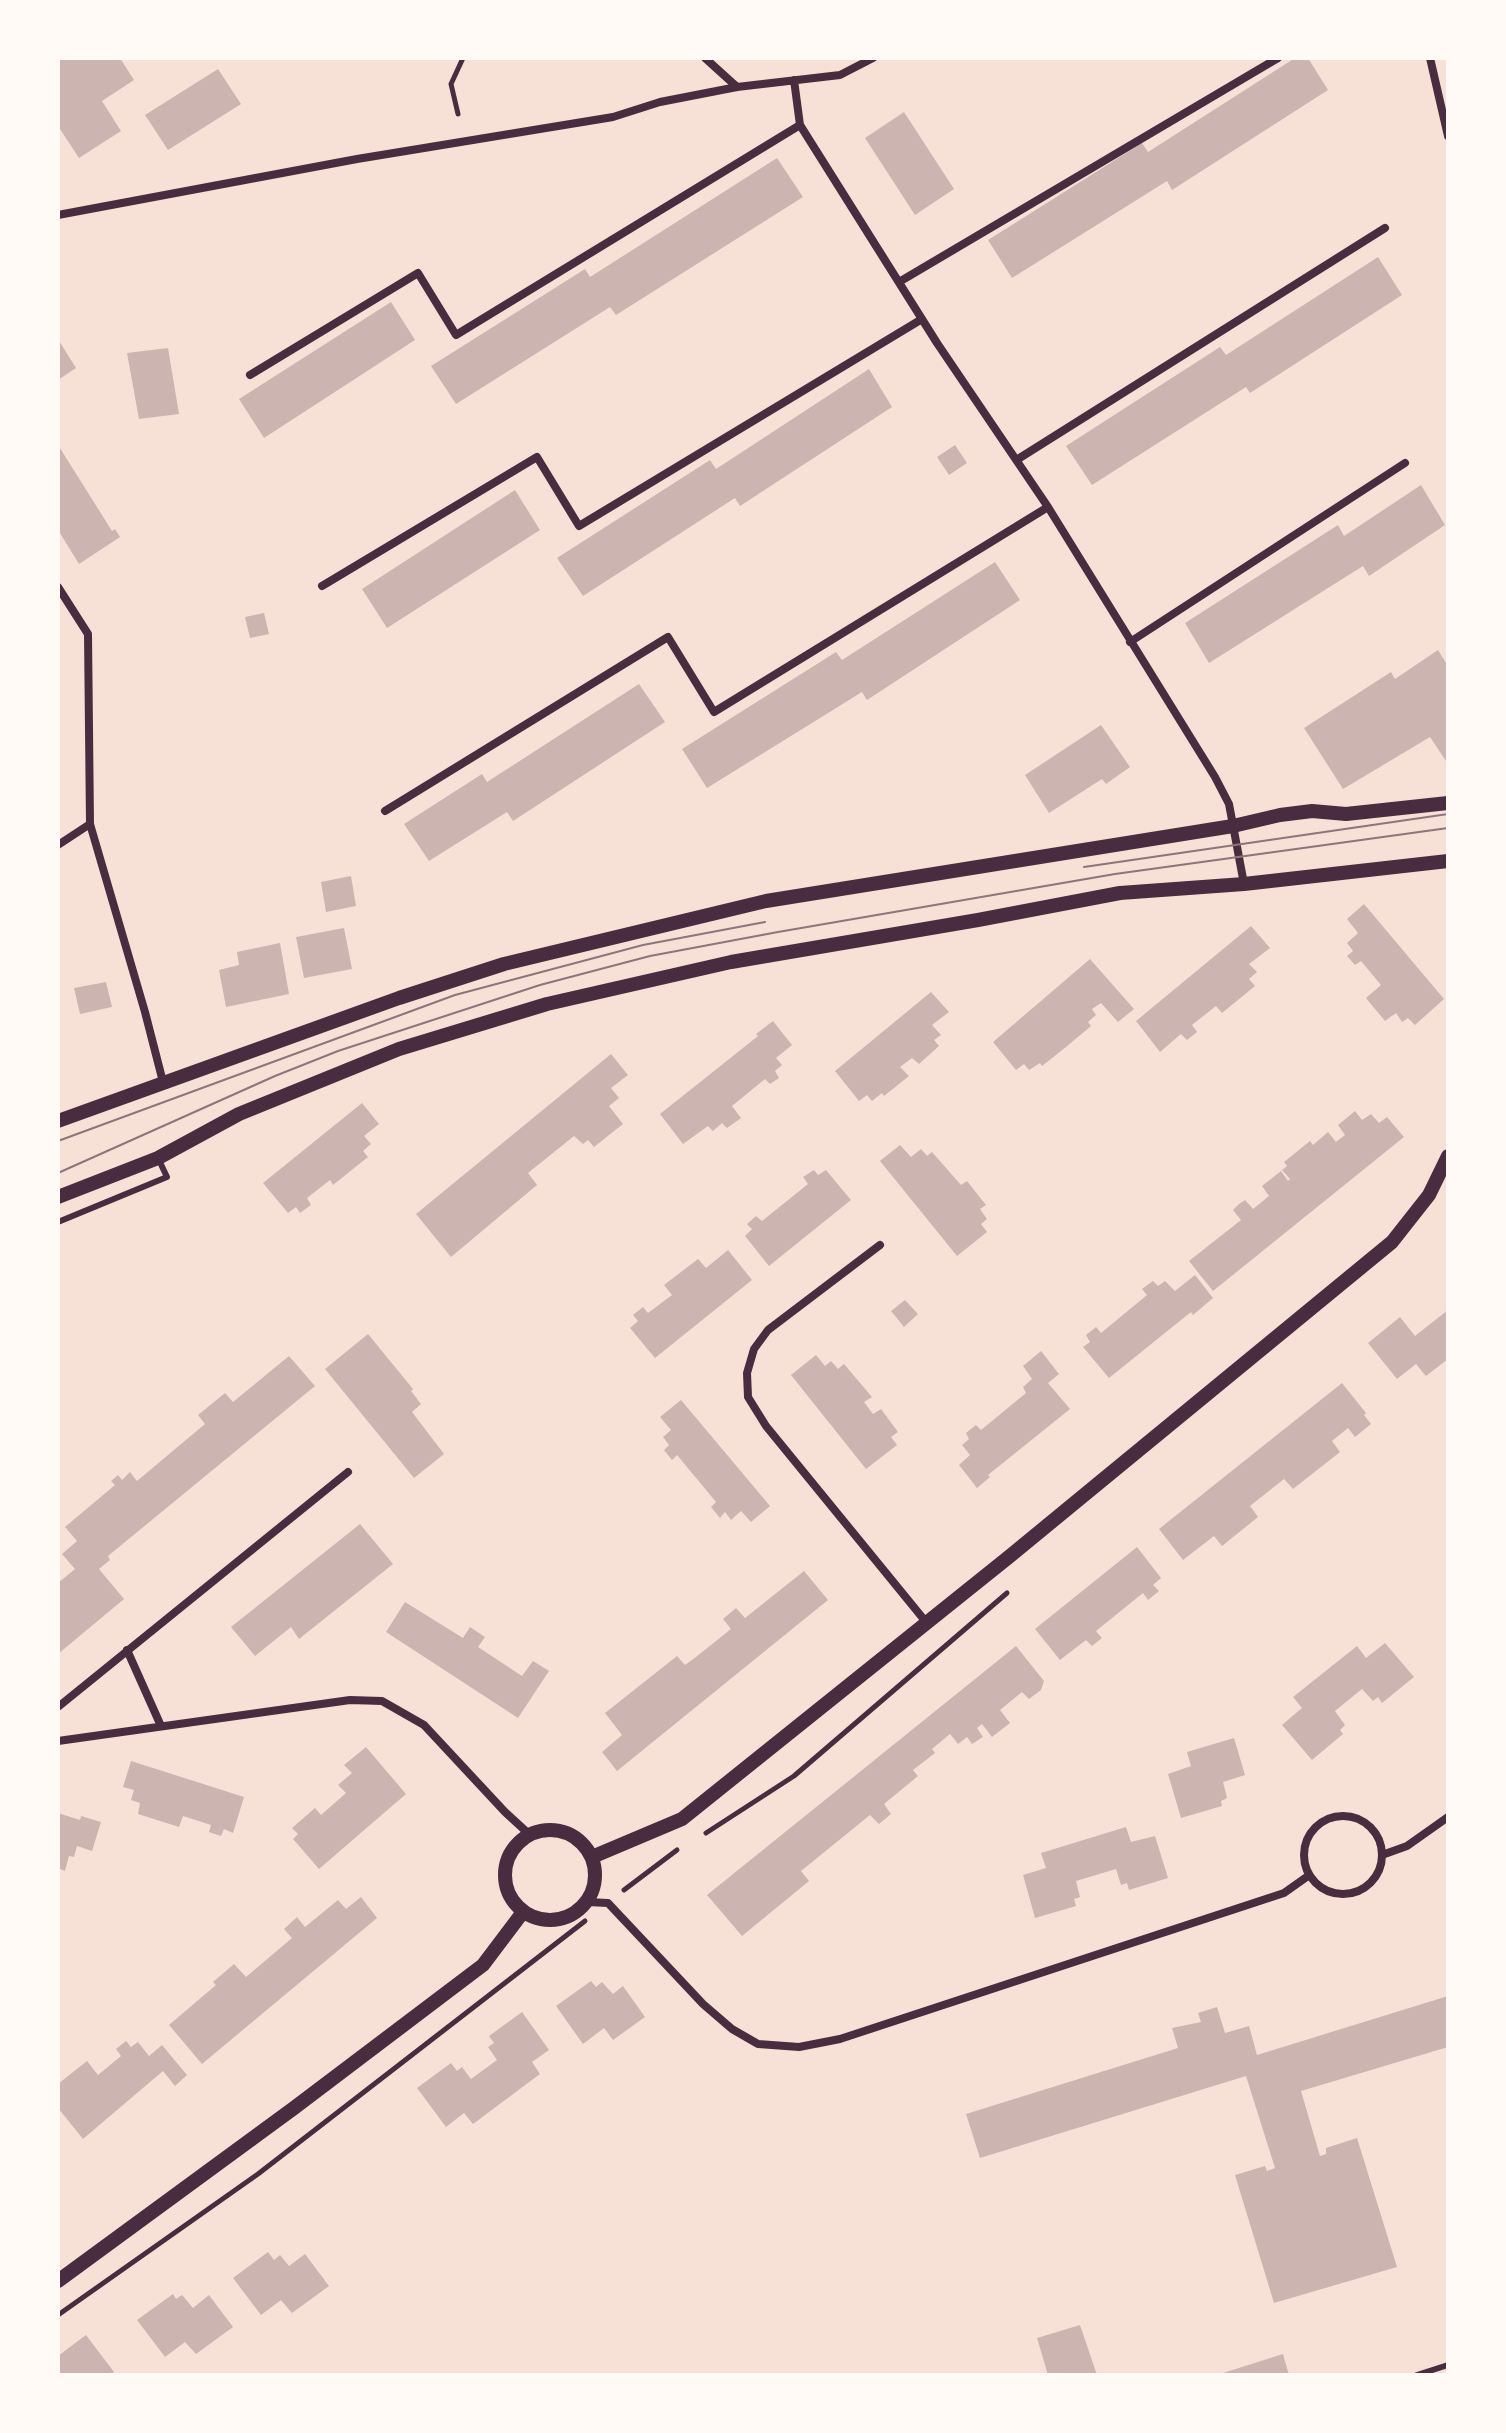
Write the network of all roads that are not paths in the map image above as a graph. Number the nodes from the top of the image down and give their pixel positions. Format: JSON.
{"nodes":[{"id":1,"x":705,"y":58,"type":"edge"},
{"id":2,"x":873,"y":58,"type":"edge"},
{"id":3,"x":1278,"y":58,"type":"edge"},
{"id":4,"x":1430,"y":58,"type":"edge"},
{"id":5,"x":794,"y":80,"type":"junction"},
{"id":6,"x":737,"y":87,"type":"junction"},
{"id":7,"x":800,"y":125,"type":"junction"},
{"id":8,"x":1448,"y":136,"type":"edge"},
{"id":9,"x":58,"y":215,"type":"edge"},
{"id":10,"x":1385,"y":228,"type":"dead end"},
{"id":11,"x":899,"y":282,"type":"junction"},
{"id":12,"x":922,"y":319,"type":"junction"},
{"id":13,"x":250,"y":375,"type":"dead end"},
{"id":14,"x":1018,"y":459,"type":"junction"},
{"id":15,"x":1405,"y":463,"type":"dead end"},
{"id":16,"x":1048,"y":507,"type":"junction"},
{"id":17,"x":322,"y":586,"type":"dead end"},
{"id":18,"x":58,"y":587,"type":"edge"},
{"id":19,"x":1130,"y":642,"type":"junction"},
{"id":20,"x":1448,"y":803,"type":"edge"},
{"id":21,"x":385,"y":811,"type":"dead end"},
{"id":22,"x":90,"y":824,"type":"junction"},
{"id":23,"x":1233,"y":826,"type":"junction"},
{"id":24,"x":58,"y":845,"type":"edge"},
{"id":25,"x":1448,"y":861,"type":"edge"},
{"id":26,"x":1244,"y":884,"type":"junction"},
{"id":27,"x":163,"y":1082,"type":"junction"},
{"id":28,"x":58,"y":1121,"type":"edge"},
{"id":29,"x":1448,"y":1156,"type":"edge"},
{"id":30,"x":158,"y":1158,"type":"junction"},
{"id":31,"x":58,"y":1197,"type":"edge"},
{"id":32,"x":58,"y":1222,"type":"edge"},
{"id":33,"x":880,"y":1245,"type":"dead end"},
{"id":34,"x":348,"y":1472,"type":"dead end"},
{"id":35,"x":926,"y":1622,"type":"junction"},
{"id":36,"x":127,"y":1650,"type":"junction"},
{"id":37,"x":58,"y":1707,"type":"edge"},
{"id":38,"x":161,"y":1726,"type":"junction"},
{"id":39,"x":58,"y":1741,"type":"edge"},
{"id":40,"x":1448,"y":1817,"type":"edge"},
{"id":41,"x":529,"y":1834,"type":"junction"},
{"id":42,"x":1382,"y":1855,"type":"junction"},
{"id":43,"x":592,"y":1857,"type":"junction"},
{"id":44,"x":1308,"y":1876,"type":"junction"},
{"id":45,"x":587,"y":1902,"type":"junction"},
{"id":46,"x":523,"y":1912,"type":"junction"},
{"id":47,"x":58,"y":2281,"type":"edge"},
{"id":48,"x":1448,"y":2365,"type":"edge"},
{"id":49,"x":1417,"y":2375,"type":"edge"}],
"edges":[{"from":1,"to":6,"type":"street"},
{"from":2,"to":5,"type":"street"},
{"from":3,"to":11,"type":"street"},
{"from":4,"to":8,"type":"street"},
{"from":5,"to":6,"type":"street"},
{"from":5,"to":7,"type":"street"},
{"from":6,"to":9,"type":"street"},
{"from":7,"to":11,"type":"street"},
{"from":7,"to":13,"type":"street"},
{"from":10,"to":14,"type":"street"},
{"from":11,"to":12,"type":"street"},
{"from":12,"to":14,"type":"street"},
{"from":12,"to":17,"type":"street"},
{"from":14,"to":16,"type":"street"},
{"from":15,"to":19,"type":"street"},
{"from":16,"to":19,"type":"street"},
{"from":16,"to":21,"type":"street"},
{"from":18,"to":22,"type":"street"},
{"from":19,"to":23,"type":"street"},
{"from":20,"to":23,"type":"street"},
{"from":22,"to":24,"type":"street"},
{"from":22,"to":27,"type":"street"},
{"from":23,"to":26,"type":"street"},
{"from":23,"to":27,"type":"street"},
{"from":25,"to":26,"type":"street"},
{"from":26,"to":30,"type":"street"},
{"from":27,"to":28,"type":"street"},
{"from":29,"to":35,"type":"street"},
{"from":30,"to":31,"type":"street"},
{"from":30,"to":32,"type":"lane"},
{"from":33,"to":35,"type":"street"},
{"from":34,"to":36,"type":"street"},
{"from":35,"to":43,"type":"street"},
{"from":36,"to":37,"type":"street"},
{"from":36,"to":38,"type":"street"},
{"from":38,"to":39,"type":"street"},
{"from":38,"to":41,"type":"street"},
{"from":40,"to":42,"type":"street"},
{"from":41,"to":43,"type":"street"},
{"from":41,"to":46,"type":"street"},
{"from":42,"to":44,"type":"street"},
{"from":42,"to":44,"type":"street"},
{"from":43,"to":45,"type":"street"},
{"from":44,"to":45,"type":"street"},
{"from":45,"to":46,"type":"street"},
{"from":46,"to":47,"type":"street"},
{"from":48,"to":49,"type":"lane"}]}
